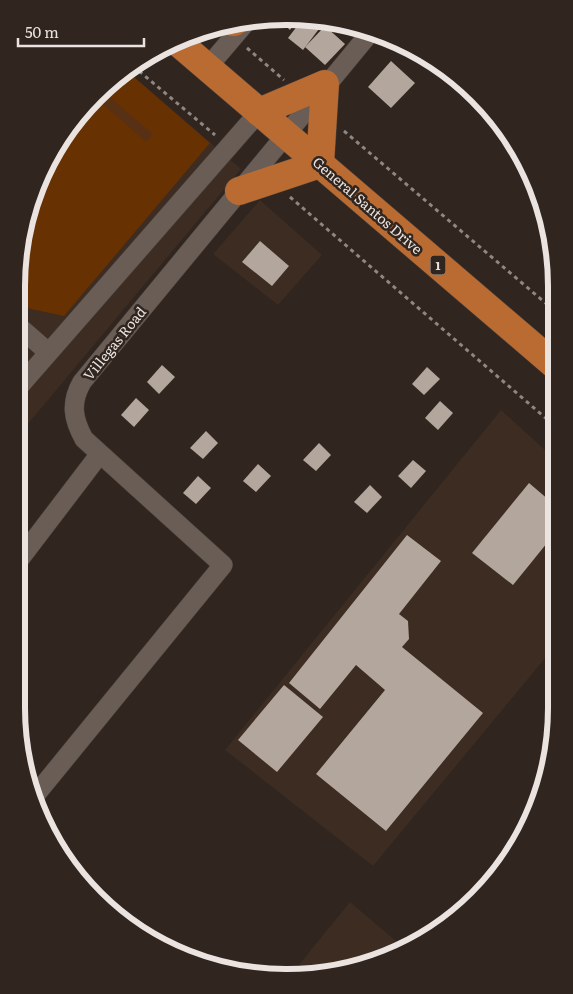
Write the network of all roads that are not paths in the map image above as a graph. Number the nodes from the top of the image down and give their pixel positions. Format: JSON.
{"nodes":[{"id":1,"x":232,"y":31,"type":"edge"},
{"id":2,"x":365,"y":37,"type":"edge"},
{"id":3,"x":183,"y":46,"type":"edge"},
{"id":4,"x":208,"y":68,"type":"junction"},
{"id":5,"x":325,"y":84,"type":"junction"},
{"id":6,"x":259,"y":112,"type":"junction"},
{"id":7,"x":286,"y":135,"type":"junction"},
{"id":8,"x":320,"y":164,"type":"junction"},
{"id":9,"x":239,"y":191,"type":"junction"},
{"id":10,"x":25,"y":332,"type":"edge"},
{"id":11,"x":48,"y":352,"type":"junction"},
{"id":12,"x":548,"y":359,"type":"edge"},
{"id":13,"x":25,"y":379,"type":"edge"},
{"id":14,"x":99,"y":455,"type":"junction"},
{"id":15,"x":25,"y":552,"type":"edge"},
{"id":16,"x":39,"y":791,"type":"edge"}],
"edges":[{"from":1,"to":4,"type":"street"},
{"from":2,"to":5,"type":"street","name":"Villegas Road"},
{"from":3,"to":4,"type":"highway","name":"General Santos Drive","number":"1"},
{"from":4,"to":6,"type":"highway","name":"General Santos Drive","number":"1"},
{"from":5,"to":6,"type":"highway"},
{"from":5,"to":7,"type":"street","name":"Villegas Road"},
{"from":5,"to":8,"type":"highway"},
{"from":6,"to":7,"type":"highway","name":"General Santos Drive","number":"1"},
{"from":6,"to":11,"type":"street"},
{"from":7,"to":8,"type":"highway","name":"General Santos Drive","number":"1"},
{"from":7,"to":9,"type":"street","name":"Villegas Road"},
{"from":8,"to":9,"type":"highway"},
{"from":8,"to":12,"type":"highway","name":"General Santos Drive","number":"1"},
{"from":9,"to":14,"type":"street","name":"Villegas Road"},
{"from":10,"to":11,"type":"street"},
{"from":11,"to":13,"type":"street"},
{"from":14,"to":15,"type":"street"},
{"from":14,"to":16,"type":"street","name":"Villegas Road"}]}
